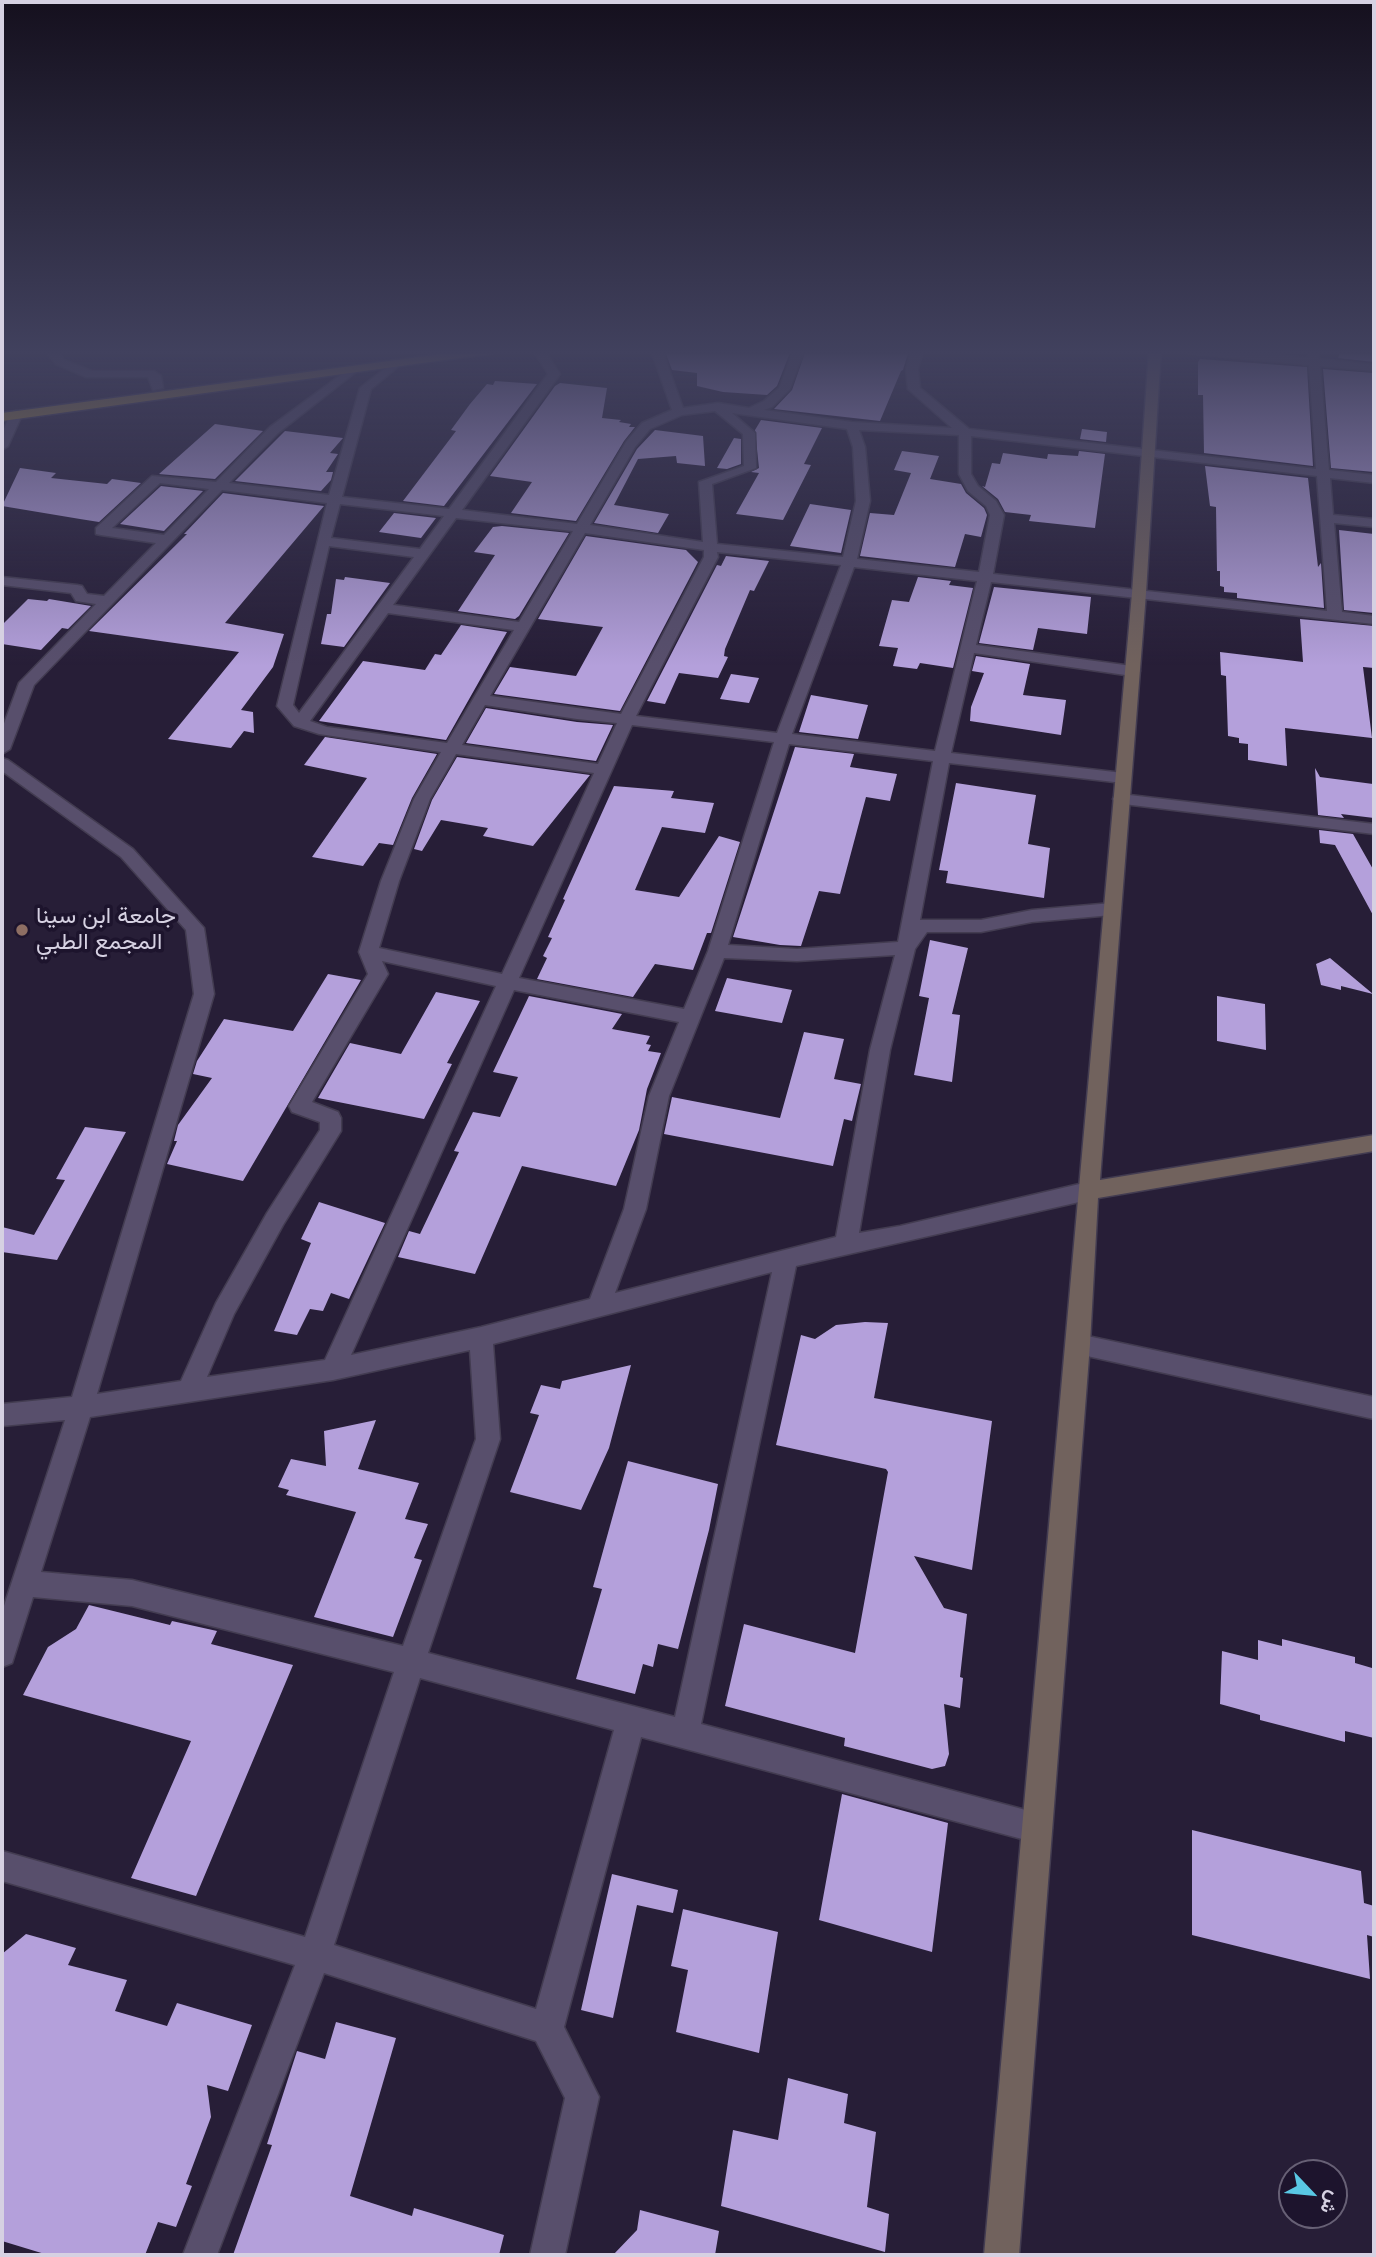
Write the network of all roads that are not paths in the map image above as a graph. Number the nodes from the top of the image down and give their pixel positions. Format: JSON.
{"nodes":[{"id":1,"x":250,"y":455,"type":"edge"},
{"id":2,"x":348,"y":455,"type":"edge"},
{"id":3,"x":495,"y":455,"type":"edge"},
{"id":4,"x":624,"y":455,"type":"edge"},
{"id":5,"x":750,"y":455,"type":"edge"},
{"id":6,"x":860,"y":455,"type":"edge"},
{"id":7,"x":965,"y":455,"type":"edge"},
{"id":8,"x":1147,"y":455,"type":"edge"},
{"id":9,"x":1168,"y":455,"type":"edge"},
{"id":10,"x":1323,"y":455,"type":"edge"},
{"id":11,"x":1325,"y":473,"type":"junction"},
{"id":12,"x":1374,"y":479,"type":"edge"},
{"id":13,"x":219,"y":487,"type":"junction"},
{"id":14,"x":335,"y":501,"type":"junction"},
{"id":15,"x":454,"y":513,"type":"junction"},
{"id":16,"x":1328,"y":518,"type":"junction"},
{"id":17,"x":1374,"y":523,"type":"edge"},
{"id":18,"x":580,"y":528,"type":"junction"},
{"id":19,"x":168,"y":540,"type":"junction"},
{"id":20,"x":323,"y":541,"type":"junction"},
{"id":21,"x":711,"y":547,"type":"junction"},
{"id":22,"x":425,"y":554,"type":"junction"},
{"id":23,"x":849,"y":562,"type":"junction"},
{"id":24,"x":985,"y":578,"type":"junction"},
{"id":25,"x":2,"y":581,"type":"edge"},
{"id":26,"x":1139,"y":593,"type":"junction"},
{"id":27,"x":107,"y":601,"type":"junction"},
{"id":28,"x":385,"y":608,"type":"junction"},
{"id":29,"x":1335,"y":615,"type":"junction"},
{"id":30,"x":1374,"y":620,"type":"edge"},
{"id":31,"x":521,"y":627,"type":"junction"},
{"id":32,"x":968,"y":648,"type":"junction"},
{"id":33,"x":1132,"y":671,"type":"junction"},
{"id":34,"x":480,"y":699,"type":"junction"},
{"id":35,"x":626,"y":720,"type":"junction"},
{"id":36,"x":300,"y":723,"type":"junction"},
{"id":37,"x":783,"y":738,"type":"junction"},
{"id":38,"x":2,"y":749,"type":"edge"},
{"id":39,"x":449,"y":750,"type":"junction"},
{"id":40,"x":942,"y":755,"type":"junction"},
{"id":41,"x":2,"y":763,"type":"edge"},
{"id":42,"x":605,"y":770,"type":"junction"},
{"id":43,"x":1122,"y":789,"type":"junction"},
{"id":44,"x":1374,"y":829,"type":"edge"},
{"id":45,"x":1112,"y":909,"type":"junction"},
{"id":46,"x":906,"y":948,"type":"junction"},
{"id":47,"x":717,"y":951,"type":"junction"},
{"id":48,"x":368,"y":952,"type":"junction"},
{"id":49,"x":507,"y":982,"type":"junction"},
{"id":50,"x":690,"y":1017,"type":"junction"},
{"id":51,"x":1374,"y":1143,"type":"edge"},
{"id":52,"x":1088,"y":1191,"type":"junction"},
{"id":53,"x":846,"y":1244,"type":"junction"},
{"id":54,"x":786,"y":1261,"type":"junction"},
{"id":55,"x":598,"y":1308,"type":"junction"},
{"id":56,"x":481,"y":1337,"type":"junction"},
{"id":57,"x":1078,"y":1344,"type":"junction"},
{"id":58,"x":333,"y":1369,"type":"junction"},
{"id":59,"x":189,"y":1390,"type":"junction"},
{"id":60,"x":81,"y":1407,"type":"junction"},
{"id":61,"x":1374,"y":1408,"type":"edge"},
{"id":62,"x":2,"y":1415,"type":"edge"},
{"id":63,"x":24,"y":1583,"type":"junction"},
{"id":64,"x":2,"y":1653,"type":"edge"},
{"id":65,"x":411,"y":1662,"type":"junction"},
{"id":66,"x":631,"y":1720,"type":"junction"},
{"id":67,"x":685,"y":1735,"type":"junction"},
{"id":68,"x":1037,"y":1828,"type":"junction"},
{"id":69,"x":2,"y":1866,"type":"edge"},
{"id":70,"x":316,"y":1955,"type":"junction"},
{"id":71,"x":547,"y":2028,"type":"junction"},
{"id":72,"x":200,"y":2255,"type":"edge"},
{"id":73,"x":548,"y":2255,"type":"edge"},
{"id":74,"x":1001,"y":2255,"type":"edge"}],
"edges":[{"from":1,"to":13,"type":"street"},
{"from":2,"to":14,"type":"street"},
{"from":3,"to":15,"type":"street"},
{"from":4,"to":18,"type":"street"},
{"from":5,"to":21,"type":"street"},
{"from":6,"to":23,"type":"street"},
{"from":7,"to":24,"type":"street"},
{"from":8,"to":26,"type":"street"},
{"from":9,"to":11,"type":"street"},
{"from":10,"to":11,"type":"street"},
{"from":11,"to":12,"type":"street"},
{"from":11,"to":16,"type":"street"},
{"from":13,"to":14,"type":"street"},
{"from":13,"to":19,"type":"street"},
{"from":13,"to":19,"type":"street"},
{"from":14,"to":15,"type":"street"},
{"from":14,"to":20,"type":"street"},
{"from":15,"to":18,"type":"street"},
{"from":15,"to":22,"type":"street"},
{"from":16,"to":17,"type":"street"},
{"from":16,"to":29,"type":"street"},
{"from":18,"to":21,"type":"street"},
{"from":18,"to":31,"type":"street"},
{"from":19,"to":27,"type":"street"},
{"from":20,"to":22,"type":"street"},
{"from":20,"to":36,"type":"street"},
{"from":21,"to":23,"type":"street"},
{"from":21,"to":35,"type":"street"},
{"from":22,"to":28,"type":"street"},
{"from":23,"to":24,"type":"street"},
{"from":23,"to":37,"type":"street"},
{"from":24,"to":26,"type":"street"},
{"from":24,"to":32,"type":"street"},
{"from":25,"to":27,"type":"street"},
{"from":26,"to":29,"type":"street"},
{"from":26,"to":33,"type":"street"},
{"from":27,"to":38,"type":"street"},
{"from":28,"to":31,"type":"street"},
{"from":28,"to":36,"type":"street"},
{"from":29,"to":30,"type":"street"},
{"from":31,"to":34,"type":"street"},
{"from":32,"to":33,"type":"street"},
{"from":32,"to":40,"type":"street"},
{"from":33,"to":43,"type":"street"},
{"from":34,"to":35,"type":"street"},
{"from":34,"to":39,"type":"street"},
{"from":35,"to":37,"type":"street"},
{"from":35,"to":42,"type":"street"},
{"from":36,"to":39,"type":"street"},
{"from":37,"to":40,"type":"street"},
{"from":37,"to":47,"type":"street"},
{"from":39,"to":42,"type":"street"},
{"from":39,"to":48,"type":"street"},
{"from":40,"to":43,"type":"street"},
{"from":40,"to":46,"type":"street"},
{"from":41,"to":60,"type":"street"},
{"from":42,"to":49,"type":"street"},
{"from":43,"to":44,"type":"street"},
{"from":43,"to":45,"type":"street"},
{"from":45,"to":46,"type":"street"},
{"from":45,"to":52,"type":"street"},
{"from":46,"to":47,"type":"street"},
{"from":46,"to":53,"type":"street"},
{"from":47,"to":50,"type":"street"},
{"from":48,"to":49,"type":"street"},
{"from":48,"to":59,"type":"street"},
{"from":49,"to":50,"type":"street"},
{"from":49,"to":58,"type":"street"},
{"from":50,"to":55,"type":"street"},
{"from":51,"to":52,"type":"street"},
{"from":52,"to":53,"type":"street"},
{"from":52,"to":57,"type":"street"},
{"from":53,"to":54,"type":"street"},
{"from":54,"to":55,"type":"street"},
{"from":54,"to":67,"type":"street"},
{"from":55,"to":56,"type":"street"},
{"from":56,"to":58,"type":"street"},
{"from":56,"to":65,"type":"street"},
{"from":57,"to":61,"type":"street"},
{"from":57,"to":68,"type":"street"},
{"from":58,"to":59,"type":"street"},
{"from":59,"to":60,"type":"street"},
{"from":60,"to":62,"type":"street"},
{"from":60,"to":63,"type":"street"},
{"from":63,"to":64,"type":"street"},
{"from":63,"to":65,"type":"street"},
{"from":65,"to":66,"type":"street"},
{"from":65,"to":70,"type":"street"},
{"from":66,"to":67,"type":"street"},
{"from":66,"to":71,"type":"street"},
{"from":67,"to":68,"type":"street"},
{"from":68,"to":74,"type":"street"},
{"from":69,"to":70,"type":"street"},
{"from":70,"to":71,"type":"street"},
{"from":70,"to":72,"type":"street"},
{"from":71,"to":73,"type":"street"}]}
